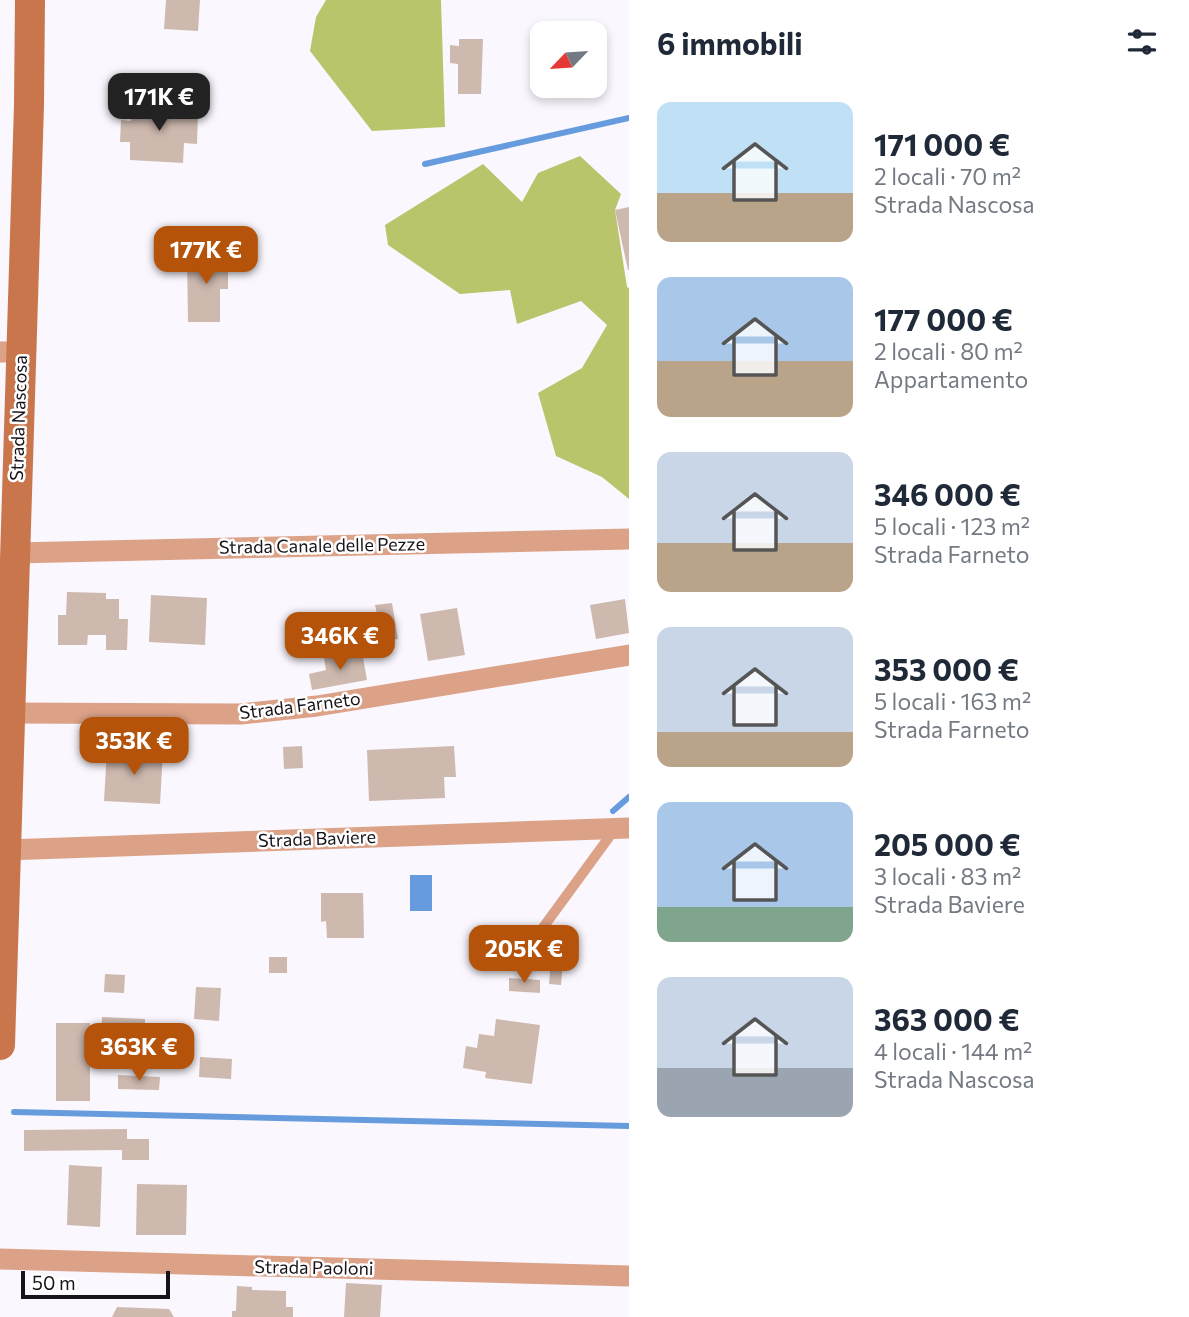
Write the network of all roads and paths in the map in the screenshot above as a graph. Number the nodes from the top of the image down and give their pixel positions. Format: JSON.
{"nodes":[{"id":1,"x":30,"y":0,"type":"edge"},
{"id":2,"x":11,"y":352,"type":"edge"},
{"id":3,"x":629,"y":538,"type":"edge"},
{"id":4,"x":15,"y":553,"type":"junction"},
{"id":5,"x":629,"y":655,"type":"edge"},
{"id":6,"x":10,"y":713,"type":"junction"},
{"id":7,"x":5,"y":746,"type":"edge"},
{"id":8,"x":622,"y":828,"type":"edge"},
{"id":9,"x":6,"y":850,"type":"junction"},
{"id":10,"x":531,"y":944,"type":"dead end"},
{"id":11,"x":1,"y":982,"type":"edge"},
{"id":12,"x":0,"y":1045,"type":"edge"},
{"id":13,"x":0,"y":1259,"type":"edge"},
{"id":14,"x":629,"y":1276,"type":"edge"}],
"edges":[{"from":1,"to":2,"type":"street","name":"Strada Nascosa"},
{"from":2,"to":4,"type":"street","name":"Strada Nascosa"},
{"from":3,"to":4,"type":"street","name":"Strada Canale delle Pezze"},
{"from":4,"to":6,"type":"street","name":"Strada Nascosa"},
{"from":5,"to":6,"type":"street","name":"Strada Farneto"},
{"from":6,"to":7,"type":"street","name":"Strada Nascosa"},
{"from":7,"to":9,"type":"street","name":"Strada Nascosa"},
{"from":8,"to":9,"type":"street","name":"Strada Baviere"},
{"from":8,"to":10,"type":"lane"},
{"from":9,"to":11,"type":"street","name":"Strada Nascosa"},
{"from":11,"to":12,"type":"street","name":"Strada Nascosa"},
{"from":13,"to":14,"type":"street","name":"Strada Paoloni"}]}
